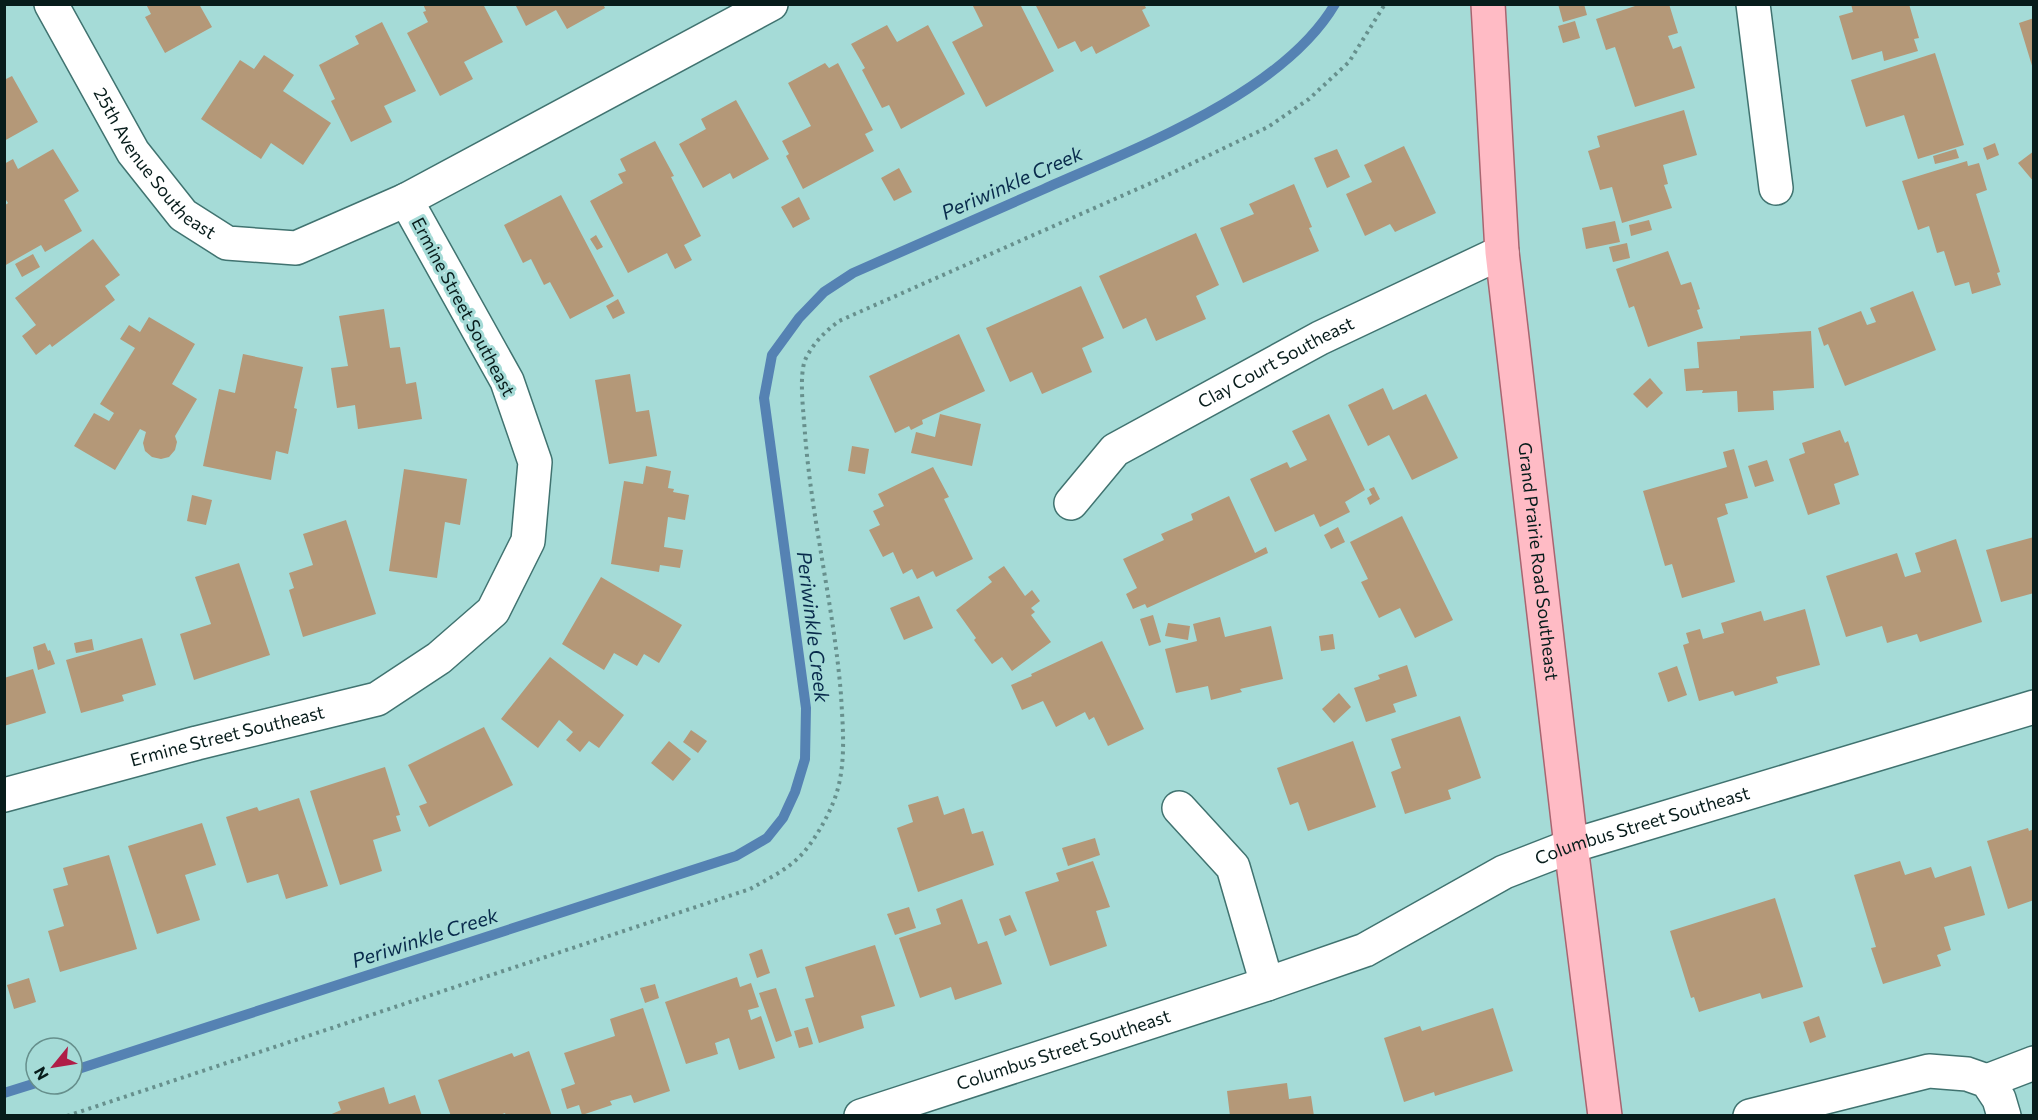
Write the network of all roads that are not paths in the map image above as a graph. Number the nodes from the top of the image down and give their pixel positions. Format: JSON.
{"nodes":[{"id":1,"x":51,"y":4,"type":"edge"},
{"id":2,"x":771,"y":4,"type":"edge"},
{"id":3,"x":1488,"y":4,"type":"edge"},
{"id":4,"x":1753,"y":4,"type":"edge"},
{"id":5,"x":1776,"y":188,"type":"dead end"},
{"id":6,"x":406,"y":200,"type":"junction"},
{"id":7,"x":1502,"y":252,"type":"junction"},
{"id":8,"x":1071,"y":503,"type":"dead end"},
{"id":9,"x":2034,"y":706,"type":"edge"},
{"id":10,"x":4,"y":795,"type":"edge"},
{"id":11,"x":1179,"y":808,"type":"dead end"},
{"id":12,"x":1571,"y":846,"type":"junction"},
{"id":13,"x":1267,"y":984,"type":"junction"},
{"id":14,"x":2034,"y":1063,"type":"edge"},
{"id":15,"x":1987,"y":1081,"type":"junction"},
{"id":16,"x":861,"y":1116,"type":"edge"},
{"id":17,"x":1605,"y":1116,"type":"edge"},
{"id":18,"x":1750,"y":1116,"type":"edge"},
{"id":19,"x":2004,"y":1116,"type":"edge"}],
"edges":[{"from":1,"to":6,"type":"street","name":"25th Avenue Southeast"},
{"from":2,"to":6,"type":"street","name":"Ermine Street Southeast"},
{"from":3,"to":7,"type":"main road","name":"Grand Prairie Road Southeast"},
{"from":4,"to":5,"type":"street"},
{"from":6,"to":10,"type":"street","name":"Ermine Street Southeast"},
{"from":7,"to":8,"type":"street","name":"Clay Court Southeast"},
{"from":7,"to":12,"type":"main road","name":"Grand Prairie Road Southeast"},
{"from":9,"to":12,"type":"street","name":"Columbus Street Southeast"},
{"from":11,"to":13,"type":"street"},
{"from":12,"to":13,"type":"street","name":"Columbus Street Southeast"},
{"from":12,"to":17,"type":"main road","name":"Grand Prairie Road Southeast"},
{"from":13,"to":16,"type":"street","name":"Columbus Street Southeast"},
{"from":14,"to":15,"type":"street"},
{"from":15,"to":18,"type":"street"},
{"from":15,"to":19,"type":"street"}]}
